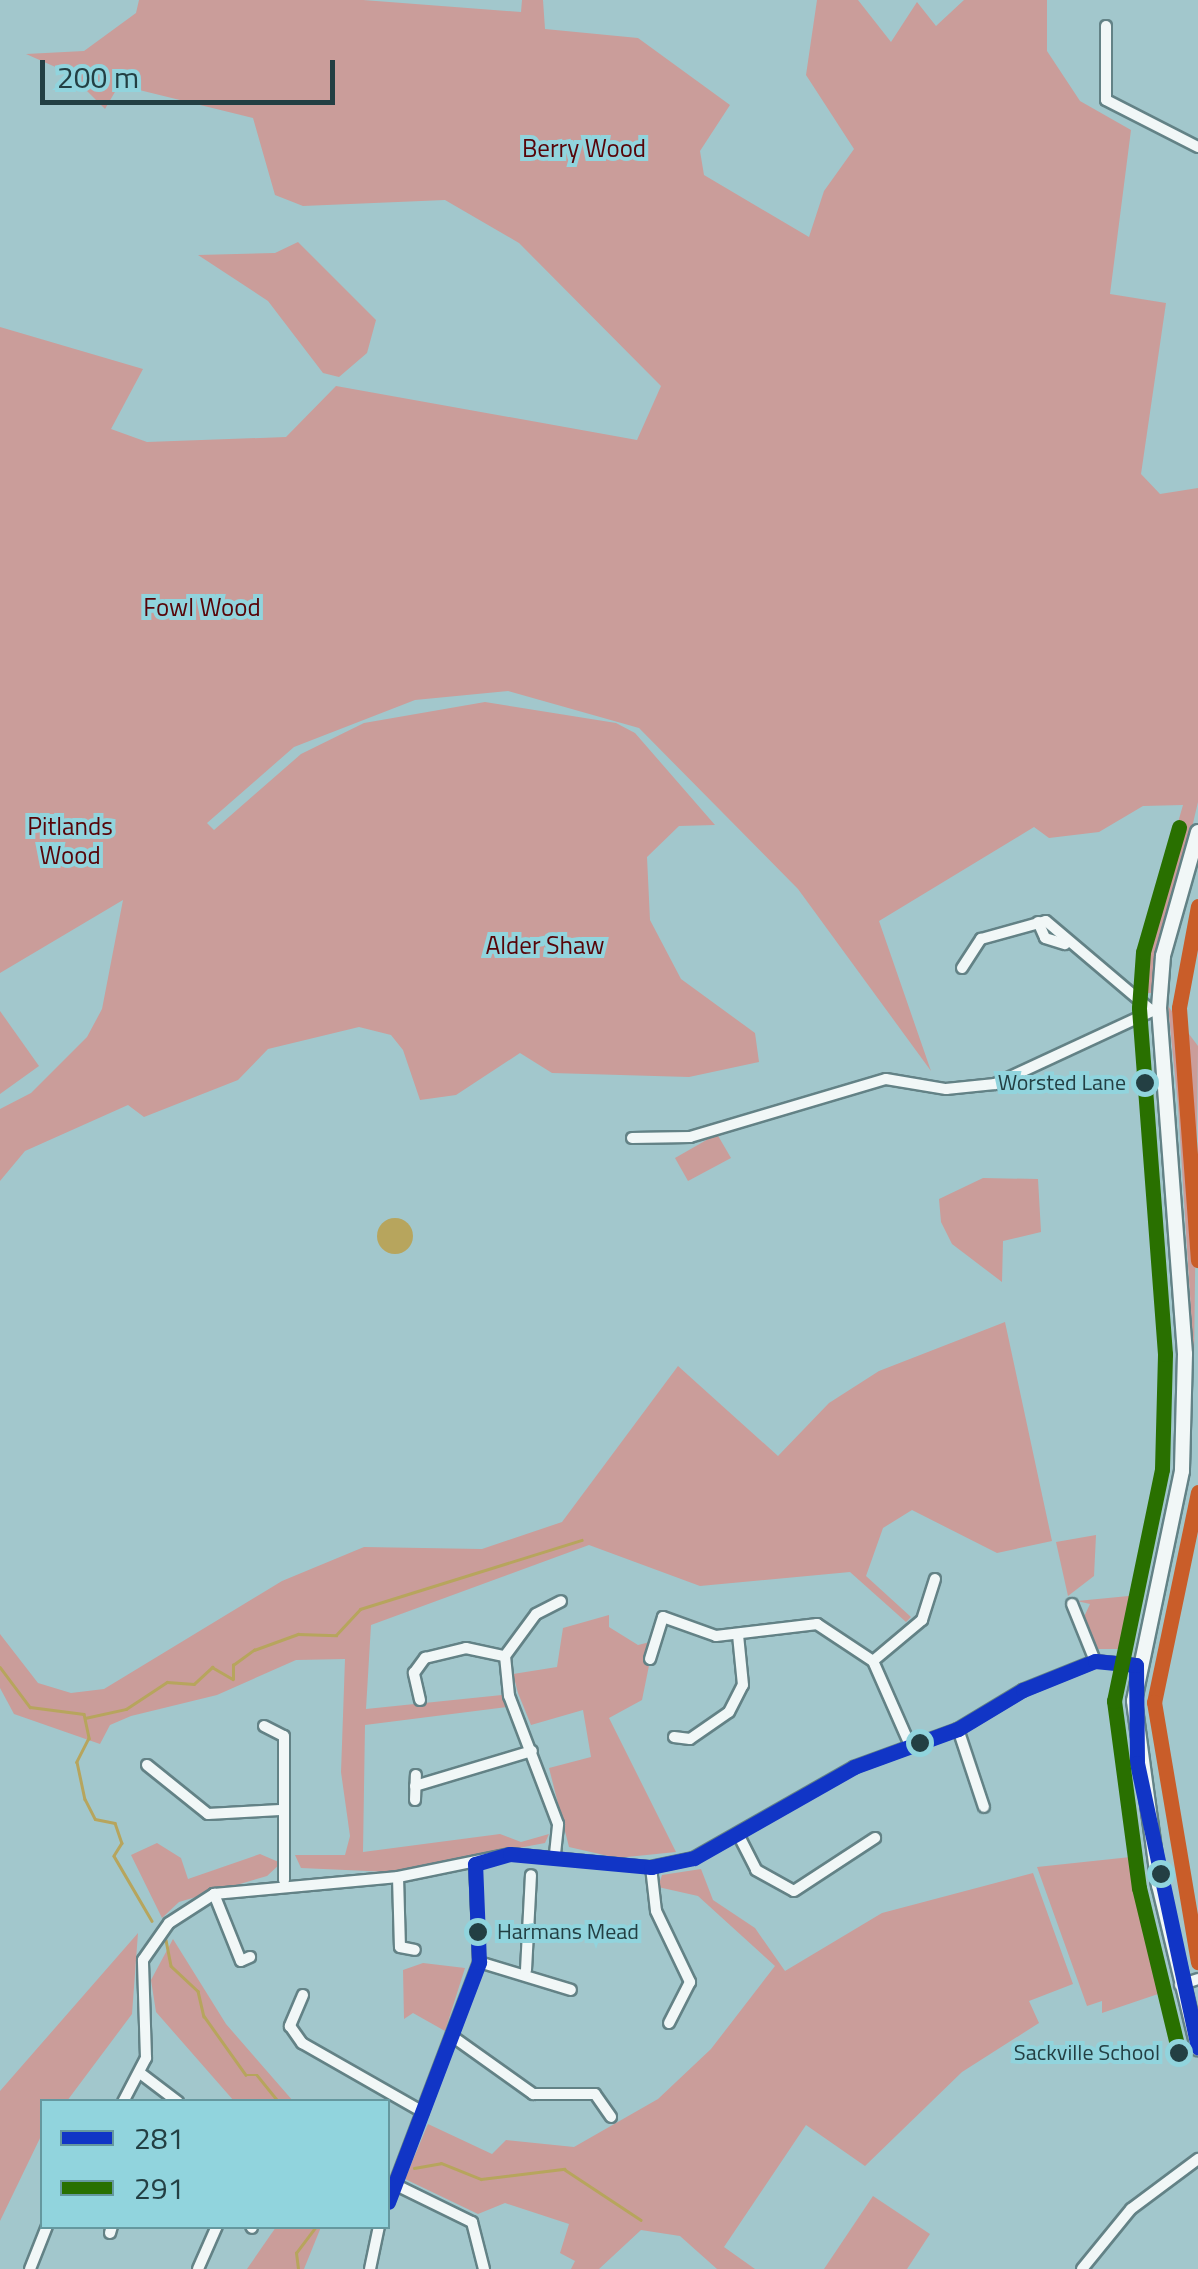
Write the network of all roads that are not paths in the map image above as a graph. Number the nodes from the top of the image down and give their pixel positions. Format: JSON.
{"nodes":[{"id":1,"x":1106,"y":26,"type":"dead end"},
{"id":2,"x":1198,"y":147,"type":"edge"},
{"id":3,"x":1198,"y":832,"type":"edge"},
{"id":4,"x":962,"y":968,"type":"dead end"},
{"id":5,"x":1155,"y":1009,"type":"junction"},
{"id":6,"x":632,"y":1138,"type":"dead end"},
{"id":7,"x":935,"y":1579,"type":"dead end"},
{"id":8,"x":561,"y":1602,"type":"dead end"},
{"id":9,"x":1077,"y":1608,"type":"dead end"},
{"id":10,"x":738,"y":1635,"type":"junction"},
{"id":11,"x":505,"y":1656,"type":"junction"},
{"id":12,"x":650,"y":1659,"type":"dead end"},
{"id":13,"x":873,"y":1660,"type":"junction"},
{"id":14,"x":1095,"y":1661,"type":"junction"},
{"id":15,"x":1136,"y":1666,"type":"junction"},
{"id":16,"x":420,"y":1700,"type":"dead end"},
{"id":17,"x":264,"y":1726,"type":"dead end"},
{"id":18,"x":958,"y":1730,"type":"junction"},
{"id":19,"x":674,"y":1738,"type":"dead end"},
{"id":20,"x":910,"y":1744,"type":"junction"},
{"id":21,"x":532,"y":1751,"type":"junction"},
{"id":22,"x":147,"y":1766,"type":"dead end"},
{"id":23,"x":415,"y":1800,"type":"dead end"},
{"id":24,"x":984,"y":1807,"type":"dead end"},
{"id":25,"x":280,"y":1810,"type":"junction"},
{"id":26,"x":740,"y":1838,"type":"junction"},
{"id":27,"x":875,"y":1838,"type":"dead end"},
{"id":28,"x":556,"y":1854,"type":"junction"},
{"id":29,"x":475,"y":1864,"type":"junction"},
{"id":30,"x":651,"y":1867,"type":"junction"},
{"id":31,"x":532,"y":1875,"type":"dead end"},
{"id":32,"x":398,"y":1877,"type":"junction"},
{"id":33,"x":284,"y":1880,"type":"junction"},
{"id":34,"x":214,"y":1894,"type":"junction"},
{"id":35,"x":414,"y":1950,"type":"dead end"},
{"id":36,"x":250,"y":1956,"type":"dead end"},
{"id":37,"x":479,"y":1962,"type":"junction"},
{"id":38,"x":526,"y":1970,"type":"junction"},
{"id":39,"x":1198,"y":1979,"type":"edge"},
{"id":40,"x":1179,"y":1985,"type":"junction"},
{"id":41,"x":571,"y":1990,"type":"dead end"},
{"id":42,"x":303,"y":1996,"type":"dead end"},
{"id":43,"x":670,"y":2023,"type":"dead end"},
{"id":44,"x":456,"y":2038,"type":"junction"},
{"id":45,"x":1198,"y":2048,"type":"edge"},
{"id":46,"x":140,"y":2073,"type":"junction"},
{"id":47,"x":124,"y":2099,"type":"edge"},
{"id":48,"x":174,"y":2099,"type":"edge"},
{"id":49,"x":423,"y":2112,"type":"junction"},
{"id":50,"x":611,"y":2116,"type":"dead end"},
{"id":51,"x":1198,"y":2158,"type":"edge"},
{"id":52,"x":394,"y":2184,"type":"junction"},
{"id":53,"x":390,"y":2196,"type":"edge"},
{"id":54,"x":45,"y":2229,"type":"edge"},
{"id":55,"x":216,"y":2229,"type":"edge"},
{"id":56,"x":377,"y":2229,"type":"edge"},
{"id":57,"x":30,"y":2269,"type":"edge"},
{"id":58,"x":198,"y":2269,"type":"edge"},
{"id":59,"x":370,"y":2269,"type":"edge"},
{"id":60,"x":484,"y":2269,"type":"edge"},
{"id":61,"x":1082,"y":2269,"type":"edge"}],
"edges":[{"from":1,"to":2,"type":"street"},
{"from":3,"to":5,"type":"highway"},
{"from":4,"to":5,"type":"street"},
{"from":5,"to":6,"type":"street"},
{"from":5,"to":15,"type":"highway"},
{"from":7,"to":13,"type":"street"},
{"from":8,"to":11,"type":"street"},
{"from":9,"to":14,"type":"street"},
{"from":10,"to":12,"type":"street"},
{"from":10,"to":13,"type":"street"},
{"from":10,"to":19,"type":"street"},
{"from":11,"to":16,"type":"street"},
{"from":11,"to":21,"type":"street"},
{"from":13,"to":20,"type":"street"},
{"from":14,"to":15,"type":"street"},
{"from":14,"to":18,"type":"street"},
{"from":15,"to":40,"type":"highway"},
{"from":17,"to":25,"type":"street"},
{"from":18,"to":20,"type":"street"},
{"from":18,"to":24,"type":"street"},
{"from":20,"to":26,"type":"street"},
{"from":21,"to":23,"type":"street"},
{"from":21,"to":28,"type":"street"},
{"from":22,"to":25,"type":"street"},
{"from":25,"to":33,"type":"street"},
{"from":26,"to":27,"type":"street"},
{"from":26,"to":30,"type":"street"},
{"from":28,"to":29,"type":"street"},
{"from":28,"to":30,"type":"street"},
{"from":29,"to":32,"type":"street"},
{"from":29,"to":37,"type":"street"},
{"from":30,"to":43,"type":"street"},
{"from":31,"to":38,"type":"street"},
{"from":32,"to":33,"type":"street"},
{"from":32,"to":35,"type":"street"},
{"from":33,"to":34,"type":"street"},
{"from":34,"to":36,"type":"street"},
{"from":34,"to":46,"type":"street"},
{"from":37,"to":38,"type":"street"},
{"from":37,"to":44,"type":"street"},
{"from":38,"to":41,"type":"street"},
{"from":39,"to":40,"type":"street"},
{"from":40,"to":45,"type":"highway"},
{"from":42,"to":49,"type":"street"},
{"from":44,"to":49,"type":"street"},
{"from":44,"to":50,"type":"street"},
{"from":46,"to":47,"type":"street"},
{"from":46,"to":48,"type":"street"},
{"from":49,"to":52,"type":"street"},
{"from":51,"to":61,"type":"street"},
{"from":52,"to":53,"type":"street"},
{"from":52,"to":60,"type":"street"},
{"from":54,"to":57,"type":"street"},
{"from":55,"to":58,"type":"street"},
{"from":56,"to":59,"type":"street"}]}
